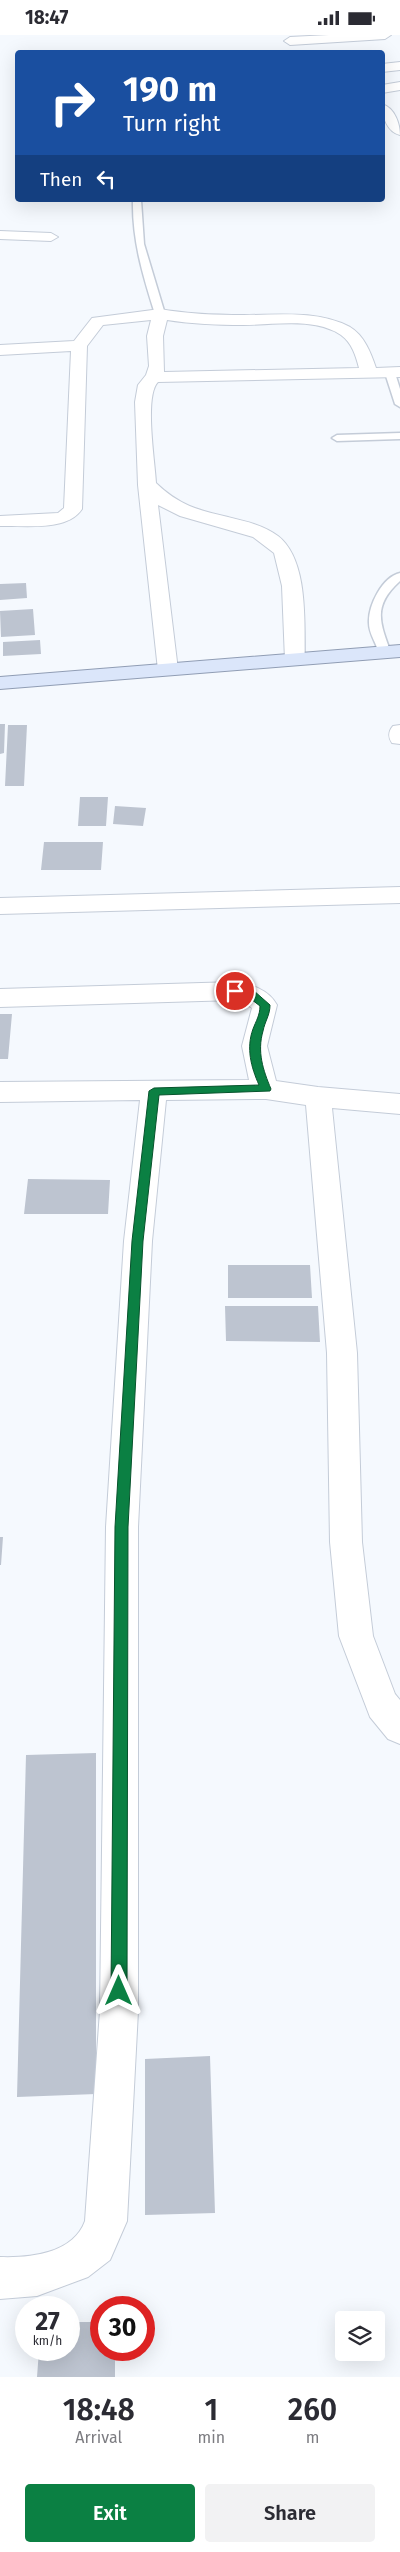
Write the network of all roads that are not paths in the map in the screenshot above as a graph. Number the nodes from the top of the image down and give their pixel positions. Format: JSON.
{"nodes":[{"id":1,"x":385,"y":35,"type":"edge"},
{"id":2,"x":288,"y":38,"type":"edge"},
{"id":3,"x":296,"y":50,"type":"edge"},
{"id":4,"x":400,"y":66,"type":"edge"},
{"id":5,"x":385,"y":68,"type":"edge"},
{"id":6,"x":400,"y":86,"type":"edge"},
{"id":7,"x":385,"y":88,"type":"edge"},
{"id":8,"x":385,"y":112,"type":"edge"},
{"id":9,"x":400,"y":131,"type":"edge"},
{"id":10,"x":137,"y":202,"type":"edge"},
{"id":11,"x":0,"y":235,"type":"edge"},
{"id":12,"x":51,"y":237,"type":"dead end"},
{"id":13,"x":160,"y":314,"type":"junction"},
{"id":14,"x":79,"y":346,"type":"junction"},
{"id":15,"x":0,"y":350,"type":"edge"},
{"id":16,"x":369,"y":373,"type":"junction"},
{"id":17,"x":395,"y":373,"type":"edge"},
{"id":18,"x":154,"y":377,"type":"junction"},
{"id":19,"x":400,"y":404,"type":"edge"},
{"id":20,"x":400,"y":436,"type":"edge"},
{"id":21,"x":337,"y":438,"type":"dead end"},
{"id":22,"x":147,"y":485,"type":"junction"},
{"id":23,"x":0,"y":521,"type":"edge"},
{"id":24,"x":400,"y":576,"type":"edge"},
{"id":25,"x":392,"y":652,"type":"edge"},
{"id":26,"x":295,"y":660,"type":"junction"},
{"id":27,"x":168,"y":670,"type":"junction"},
{"id":28,"x":0,"y":683,"type":"edge"},
{"id":29,"x":400,"y":731,"type":"edge"},
{"id":30,"x":400,"y":738,"type":"edge"},
{"id":31,"x":400,"y":895,"type":"edge"},
{"id":32,"x":0,"y":906,"type":"edge"},
{"id":33,"x":0,"y":998,"type":"edge"},
{"id":34,"x":266,"y":1089,"type":"junction"},
{"id":35,"x":154,"y":1091,"type":"junction"},
{"id":36,"x":0,"y":1092,"type":"edge"},
{"id":37,"x":318,"y":1097,"type":"junction"},
{"id":38,"x":400,"y":1104,"type":"edge"},
{"id":39,"x":400,"y":1727,"type":"edge"},
{"id":40,"x":0,"y":2278,"type":"edge"}],
"edges":[{"from":1,"to":2,"type":"street"},
{"from":2,"to":3,"type":"street"},
{"from":4,"to":5,"type":"street"},
{"from":6,"to":7,"type":"street"},
{"from":8,"to":9,"type":"street"},
{"from":10,"to":13,"type":"lane"},
{"from":11,"to":12,"type":"street"},
{"from":13,"to":14,"type":"street"},
{"from":13,"to":16,"type":"street"},
{"from":13,"to":18,"type":"street"},
{"from":14,"to":15,"type":"street"},
{"from":14,"to":23,"type":"street"},
{"from":16,"to":17,"type":"street"},
{"from":16,"to":18,"type":"street"},
{"from":17,"to":19,"type":"lane"},
{"from":18,"to":22,"type":"street"},
{"from":20,"to":21,"type":"lane"},
{"from":22,"to":26,"type":"street"},
{"from":22,"to":27,"type":"street"},
{"from":24,"to":25,"type":"lane"},
{"from":25,"to":26,"type":"main road"},
{"from":26,"to":27,"type":"main road"},
{"from":27,"to":28,"type":"main road"},
{"from":29,"to":30,"type":"street"},
{"from":31,"to":32,"type":"street"},
{"from":33,"to":34,"type":"street"},
{"from":34,"to":35,"type":"street"},
{"from":34,"to":37,"type":"street"},
{"from":35,"to":36,"type":"street"},
{"from":35,"to":40,"type":"street"},
{"from":37,"to":38,"type":"street"},
{"from":37,"to":39,"type":"street"}]}
